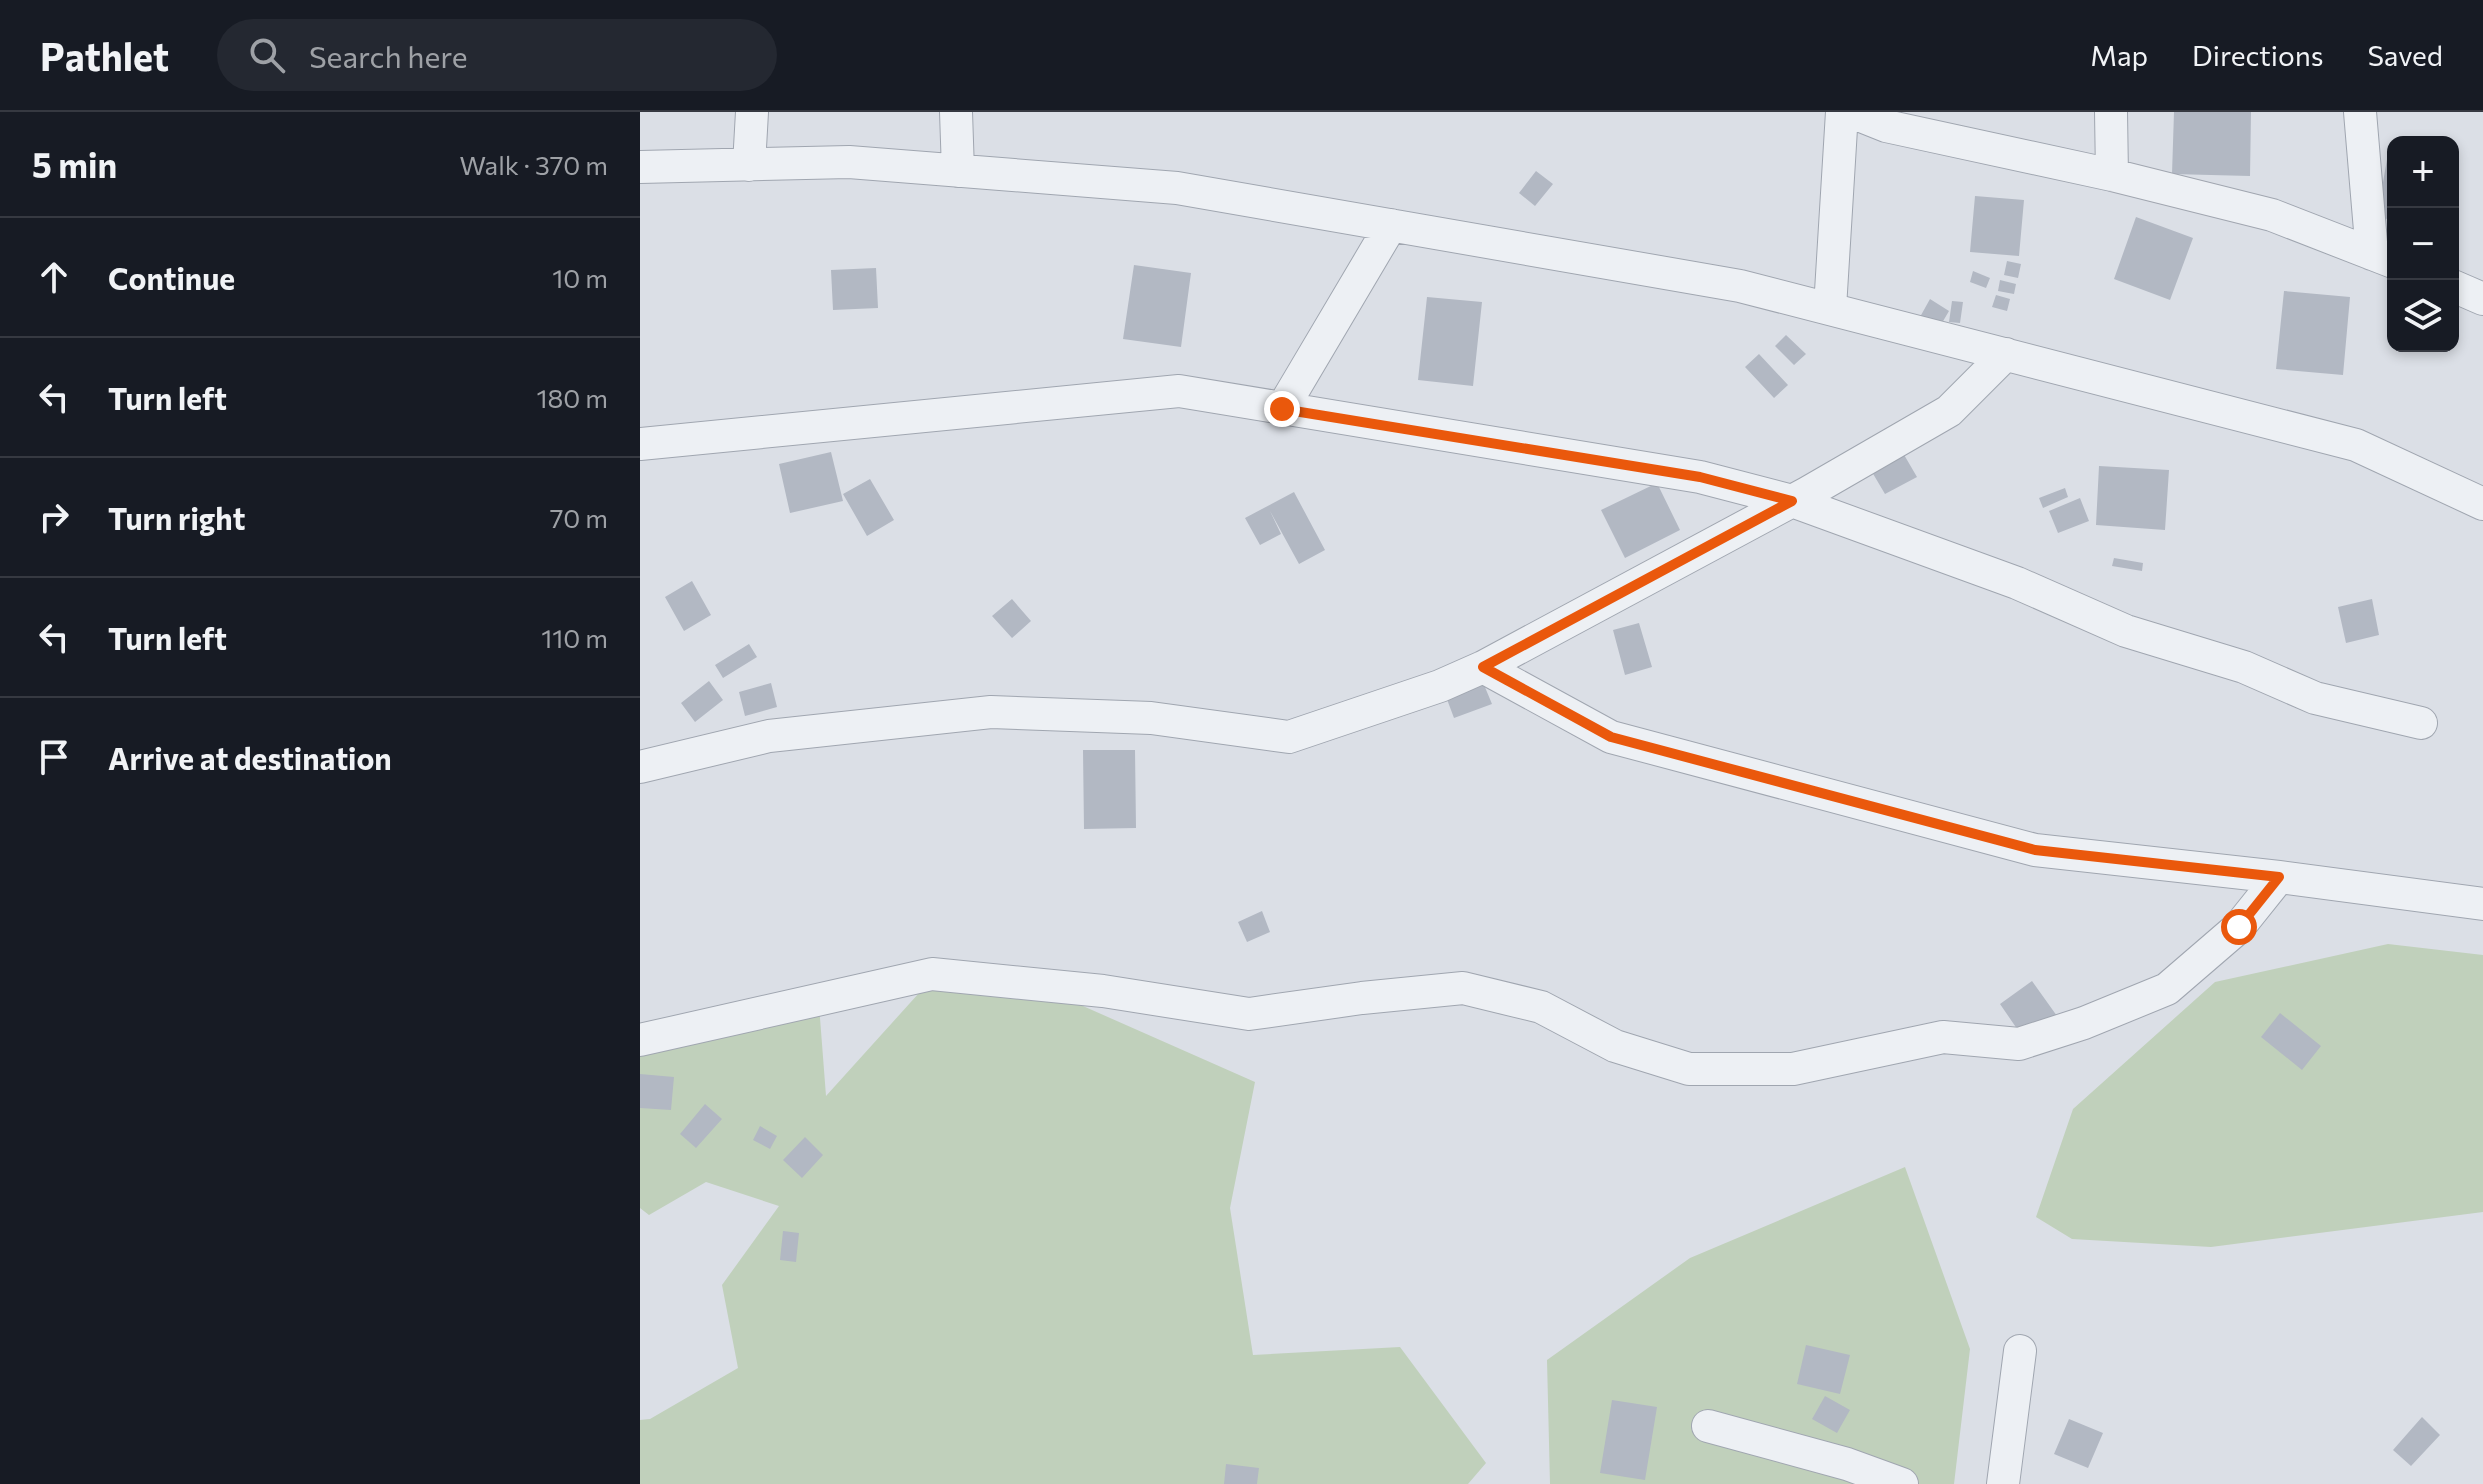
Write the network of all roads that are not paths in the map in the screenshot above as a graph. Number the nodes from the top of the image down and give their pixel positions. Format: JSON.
{"nodes":[{"id":1,"x":752,"y":112,"type":"edge"},
{"id":2,"x":956,"y":112,"type":"edge"},
{"id":3,"x":1842,"y":112,"type":"edge"},
{"id":4,"x":1851,"y":112,"type":"edge"},
{"id":5,"x":2111,"y":112,"type":"edge"},
{"id":6,"x":2360,"y":112,"type":"edge"},
{"id":7,"x":749,"y":165,"type":"junction"},
{"id":8,"x":640,"y":167,"type":"edge"},
{"id":9,"x":958,"y":171,"type":"junction"},
{"id":10,"x":2112,"y":175,"type":"junction"},
{"id":11,"x":1391,"y":225,"type":"junction"},
{"id":12,"x":2382,"y":258,"type":"edge"},
{"id":13,"x":2459,"y":289,"type":"edge"},
{"id":14,"x":2483,"y":299,"type":"edge"},
{"id":15,"x":1830,"y":308,"type":"junction"},
{"id":16,"x":2006,"y":354,"type":"junction"},
{"id":17,"x":1282,"y":409,"type":"junction"},
{"id":18,"x":640,"y":444,"type":"edge"},
{"id":19,"x":1792,"y":501,"type":"junction"},
{"id":20,"x":2483,"y":504,"type":"edge"},
{"id":21,"x":1483,"y":667,"type":"junction"},
{"id":22,"x":2421,"y":723,"type":"dead end"},
{"id":23,"x":640,"y":767,"type":"edge"},
{"id":24,"x":2279,"y":877,"type":"junction"},
{"id":25,"x":2483,"y":904,"type":"edge"},
{"id":26,"x":640,"y":1040,"type":"edge"},
{"id":27,"x":2020,"y":1351,"type":"dead end"},
{"id":28,"x":1708,"y":1426,"type":"dead end"},
{"id":29,"x":1902,"y":1484,"type":"edge"},
{"id":30,"x":2003,"y":1484,"type":"edge"}],
"edges":[{"from":1,"to":7,"type":"street"},
{"from":2,"to":9,"type":"street"},
{"from":3,"to":15,"type":"street"},
{"from":4,"to":10,"type":"street"},
{"from":5,"to":10,"type":"street"},
{"from":6,"to":12,"type":"street"},
{"from":7,"to":8,"type":"street"},
{"from":7,"to":9,"type":"street"},
{"from":9,"to":11,"type":"street"},
{"from":10,"to":12,"type":"street"},
{"from":11,"to":15,"type":"street"},
{"from":11,"to":17,"type":"street"},
{"from":13,"to":14,"type":"street"},
{"from":15,"to":16,"type":"street"},
{"from":16,"to":19,"type":"street"},
{"from":16,"to":20,"type":"street"},
{"from":17,"to":18,"type":"street"},
{"from":17,"to":19,"type":"street"},
{"from":19,"to":21,"type":"street"},
{"from":19,"to":22,"type":"street"},
{"from":21,"to":23,"type":"street"},
{"from":21,"to":24,"type":"street"},
{"from":24,"to":25,"type":"street"},
{"from":24,"to":26,"type":"street"},
{"from":27,"to":30,"type":"street"},
{"from":28,"to":29,"type":"street"}]}
